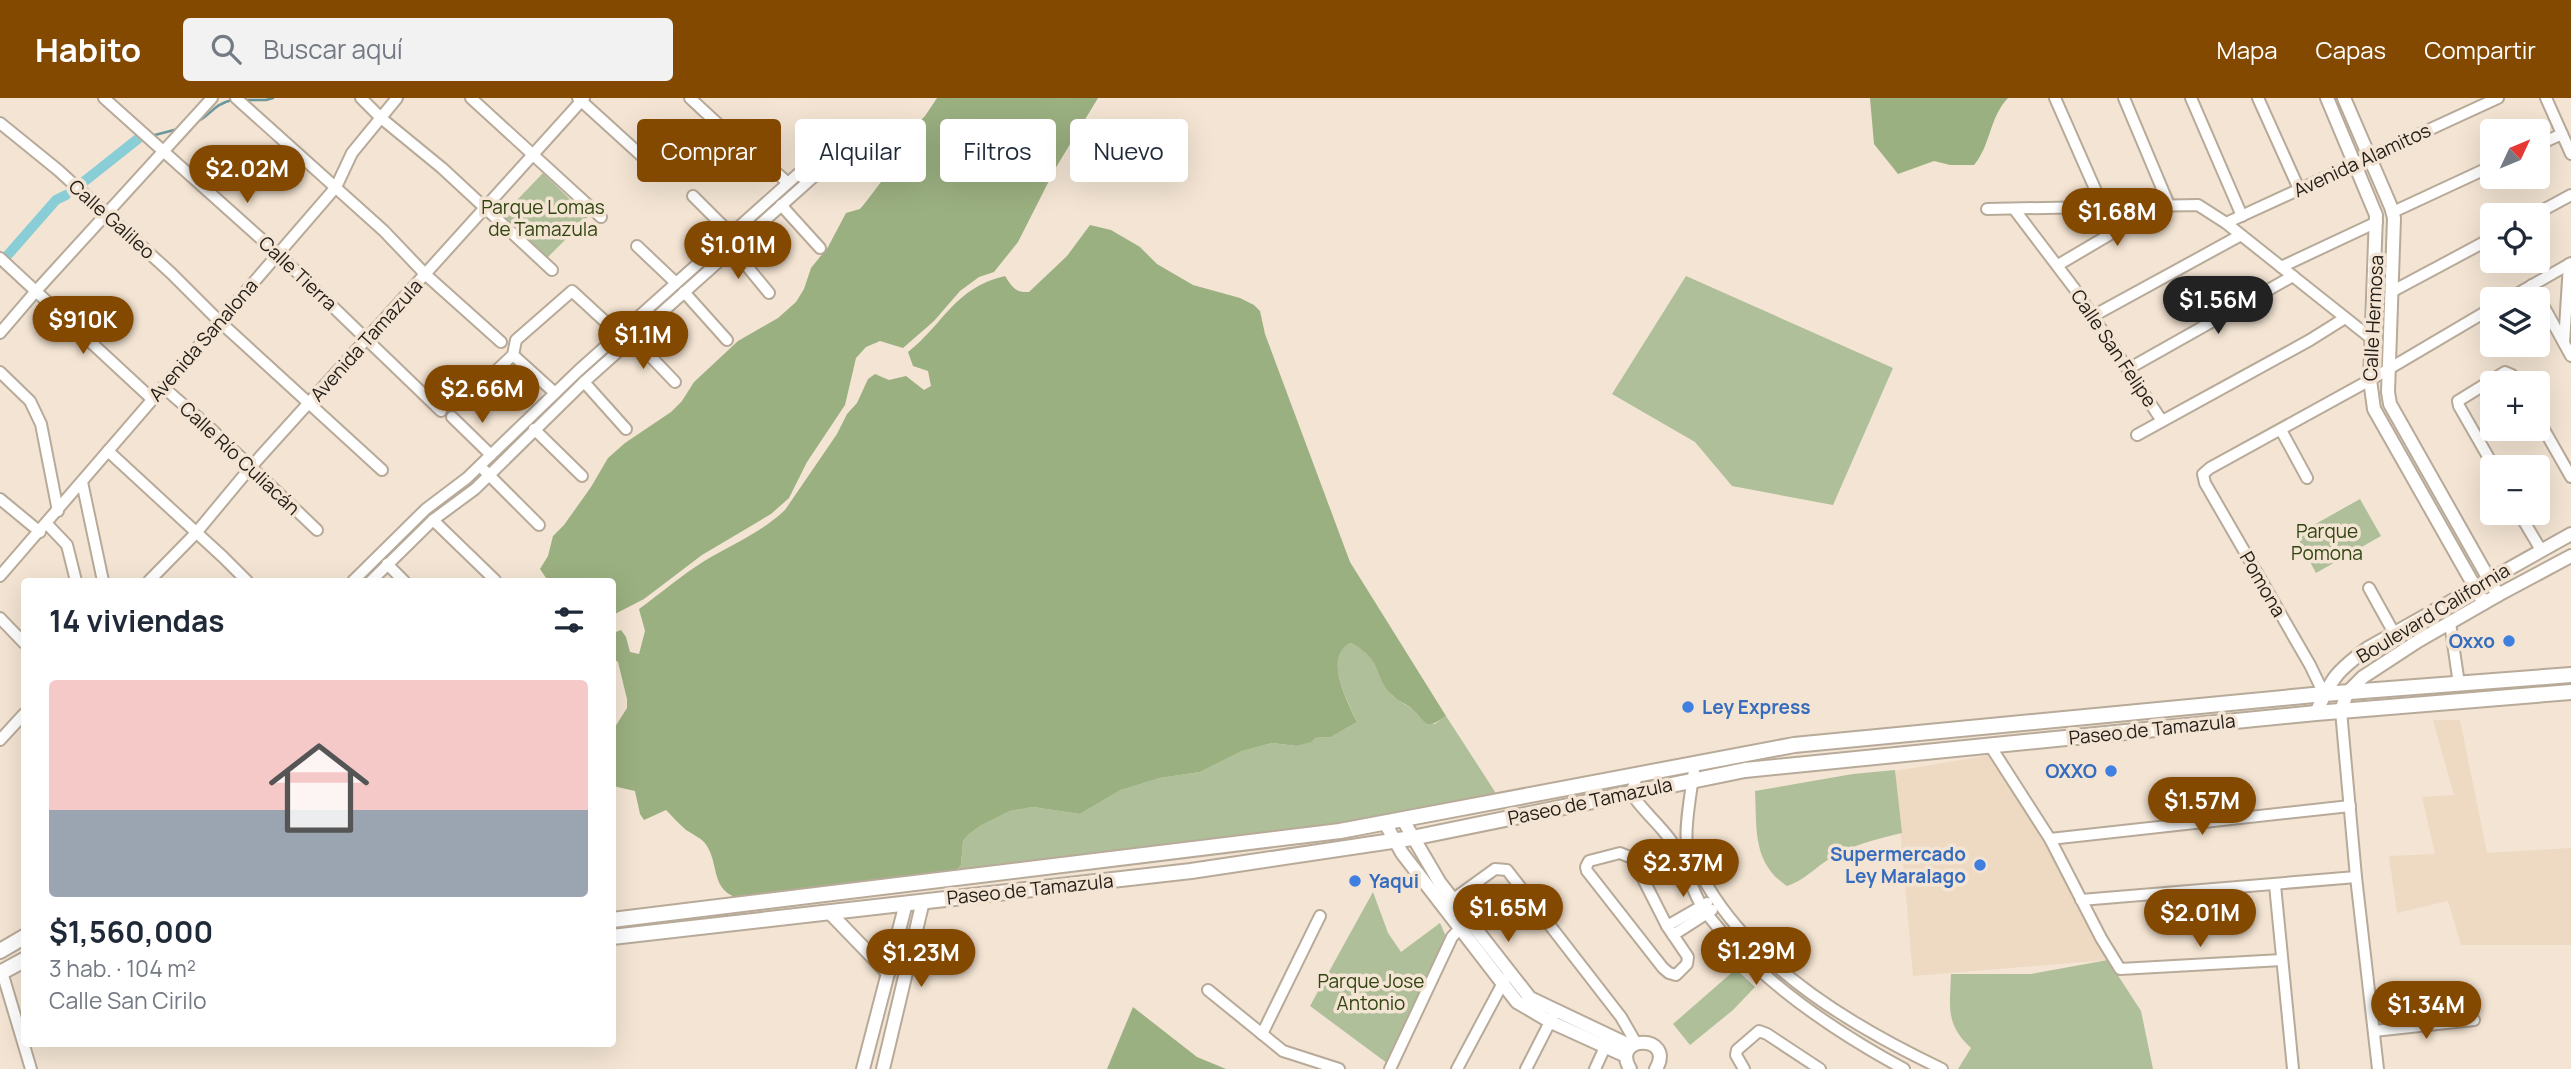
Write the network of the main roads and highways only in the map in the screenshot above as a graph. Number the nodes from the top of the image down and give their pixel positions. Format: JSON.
{"nodes":[{"id":1,"x":2571,"y":675,"type":"edge"},
{"id":2,"x":2571,"y":691,"type":"edge"},
{"id":3,"x":2036,"y":723,"type":"junction"},
{"id":4,"x":1837,"y":740,"type":"junction"},
{"id":5,"x":2038,"y":740,"type":"junction"},
{"id":6,"x":1788,"y":765,"type":"junction"},
{"id":7,"x":616,"y":920,"type":"edge"},
{"id":8,"x":616,"y":937,"type":"edge"},
{"id":9,"x":21,"y":939,"type":"edge"},
{"id":10,"x":0,"y":951,"type":"edge"},
{"id":11,"x":21,"y":961,"type":"edge"},
{"id":12,"x":1,"y":971,"type":"edge"}],
"edges":[{"from":1,"to":3,"type":"main road","name":"Paseo de Tamazula"},
{"from":2,"to":5,"type":"main road","name":"Paseo de Tamazula"},
{"from":3,"to":4,"type":"main road","name":"Paseo de Tamazula"},
{"from":3,"to":5,"type":"main road"},
{"from":4,"to":6,"type":"main road"},
{"from":4,"to":7,"type":"main road","name":"Paseo de Tamazula"},
{"from":5,"to":6,"type":"main road","name":"Paseo de Tamazula"},
{"from":6,"to":8,"type":"main road","name":"Paseo de Tamazula"},
{"from":9,"to":10,"type":"main road"},
{"from":11,"to":12,"type":"main road"}]}
